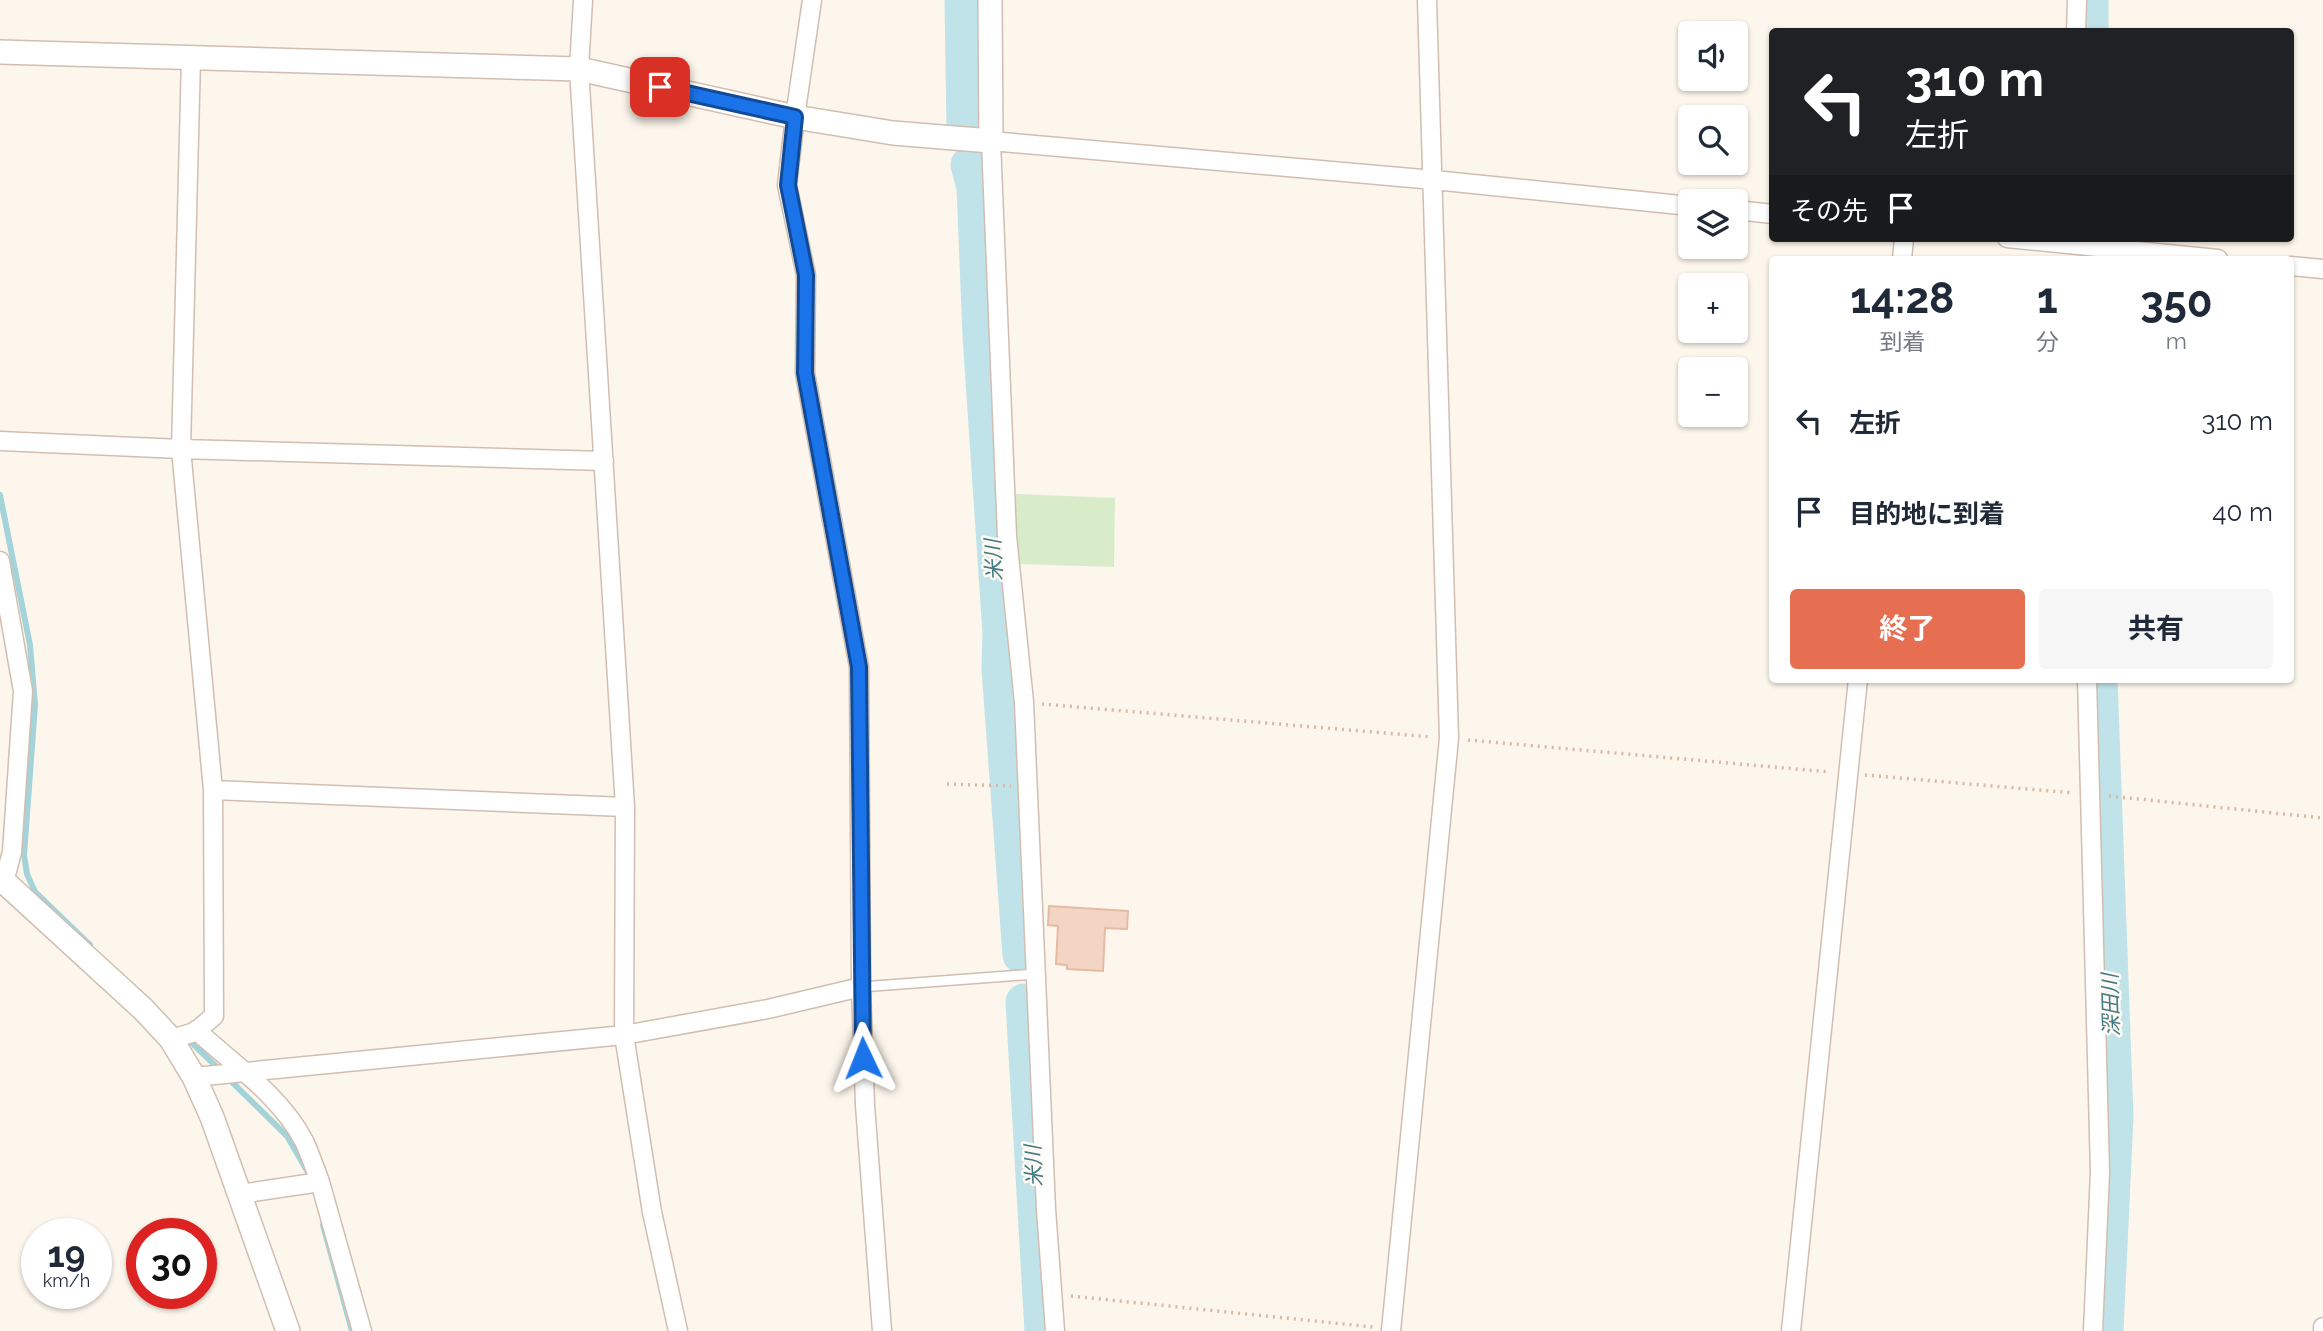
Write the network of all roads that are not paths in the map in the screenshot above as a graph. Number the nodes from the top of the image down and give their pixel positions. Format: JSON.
{"nodes":[{"id":1,"x":583,"y":0,"type":"edge"},
{"id":2,"x":812,"y":0,"type":"edge"},
{"id":3,"x":990,"y":0,"type":"edge"},
{"id":4,"x":1427,"y":0,"type":"edge"},
{"id":5,"x":2077,"y":0,"type":"edge"},
{"id":6,"x":2076,"y":28,"type":"edge"},
{"id":7,"x":0,"y":52,"type":"edge"},
{"id":8,"x":191,"y":58,"type":"junction"},
{"id":9,"x":579,"y":69,"type":"junction"},
{"id":10,"x":795,"y":117,"type":"junction"},
{"id":11,"x":991,"y":141,"type":"junction"},
{"id":12,"x":1434,"y":180,"type":"junction"},
{"id":13,"x":1678,"y":205,"type":"edge"},
{"id":14,"x":1748,"y":211,"type":"edge"},
{"id":15,"x":1769,"y":214,"type":"edge"},
{"id":16,"x":2036,"y":242,"type":"edge"},
{"id":17,"x":2072,"y":247,"type":"edge"},
{"id":18,"x":2182,"y":256,"type":"edge"},
{"id":19,"x":2294,"y":266,"type":"edge"},
{"id":20,"x":2323,"y":269,"type":"edge"},
{"id":21,"x":0,"y":441,"type":"edge"},
{"id":22,"x":181,"y":449,"type":"junction"},
{"id":23,"x":604,"y":461,"type":"junction"},
{"id":24,"x":0,"y":561,"type":"edge"},
{"id":25,"x":1858,"y":683,"type":"edge"},
{"id":26,"x":2087,"y":683,"type":"edge"},
{"id":27,"x":213,"y":790,"type":"junction"},
{"id":28,"x":625,"y":807,"type":"junction"},
{"id":29,"x":2,"y":880,"type":"edge"},
{"id":30,"x":1036,"y":974,"type":"junction"},
{"id":31,"x":861,"y":987,"type":"junction"},
{"id":32,"x":196,"y":1030,"type":"junction"},
{"id":33,"x":624,"y":1035,"type":"junction"},
{"id":34,"x":171,"y":1039,"type":"junction"},
{"id":35,"x":246,"y":1071,"type":"junction"},
{"id":36,"x":194,"y":1077,"type":"junction"},
{"id":37,"x":320,"y":1182,"type":"junction"},
{"id":38,"x":240,"y":1194,"type":"junction"},
{"id":39,"x":1391,"y":1330,"type":"edge"},
{"id":40,"x":288,"y":1331,"type":"edge"},
{"id":41,"x":362,"y":1331,"type":"edge"},
{"id":42,"x":678,"y":1331,"type":"edge"},
{"id":43,"x":882,"y":1331,"type":"edge"},
{"id":44,"x":1055,"y":1331,"type":"edge"},
{"id":45,"x":1791,"y":1331,"type":"edge"},
{"id":46,"x":2093,"y":1331,"type":"edge"}],
"edges":[{"from":1,"to":9,"type":"street"},
{"from":2,"to":10,"type":"street"},
{"from":3,"to":11,"type":"street"},
{"from":4,"to":12,"type":"street"},
{"from":5,"to":6,"type":"street"},
{"from":7,"to":8,"type":"street"},
{"from":8,"to":9,"type":"street"},
{"from":8,"to":22,"type":"street"},
{"from":9,"to":10,"type":"street"},
{"from":9,"to":23,"type":"street"},
{"from":10,"to":11,"type":"street"},
{"from":10,"to":31,"type":"street"},
{"from":11,"to":12,"type":"street"},
{"from":11,"to":30,"type":"street"},
{"from":12,"to":13,"type":"street"},
{"from":12,"to":39,"type":"street"},
{"from":14,"to":15,"type":"street"},
{"from":16,"to":17,"type":"street"},
{"from":17,"to":18,"type":"street"},
{"from":19,"to":20,"type":"street"},
{"from":21,"to":22,"type":"street"},
{"from":22,"to":23,"type":"street"},
{"from":22,"to":27,"type":"street"},
{"from":23,"to":28,"type":"street"},
{"from":24,"to":29,"type":"street"},
{"from":25,"to":45,"type":"street"},
{"from":26,"to":46,"type":"street"},
{"from":27,"to":28,"type":"street"},
{"from":27,"to":32,"type":"street"},
{"from":28,"to":33,"type":"street"},
{"from":29,"to":34,"type":"street"},
{"from":30,"to":31,"type":"lane"},
{"from":30,"to":44,"type":"street"},
{"from":31,"to":33,"type":"street"},
{"from":31,"to":43,"type":"street"},
{"from":32,"to":34,"type":"street"},
{"from":32,"to":35,"type":"street"},
{"from":33,"to":35,"type":"street"},
{"from":33,"to":42,"type":"street"},
{"from":34,"to":36,"type":"street"},
{"from":35,"to":36,"type":"street"},
{"from":35,"to":37,"type":"street"},
{"from":36,"to":38,"type":"street"},
{"from":37,"to":38,"type":"street"},
{"from":37,"to":41,"type":"street"},
{"from":38,"to":40,"type":"street"}]}
